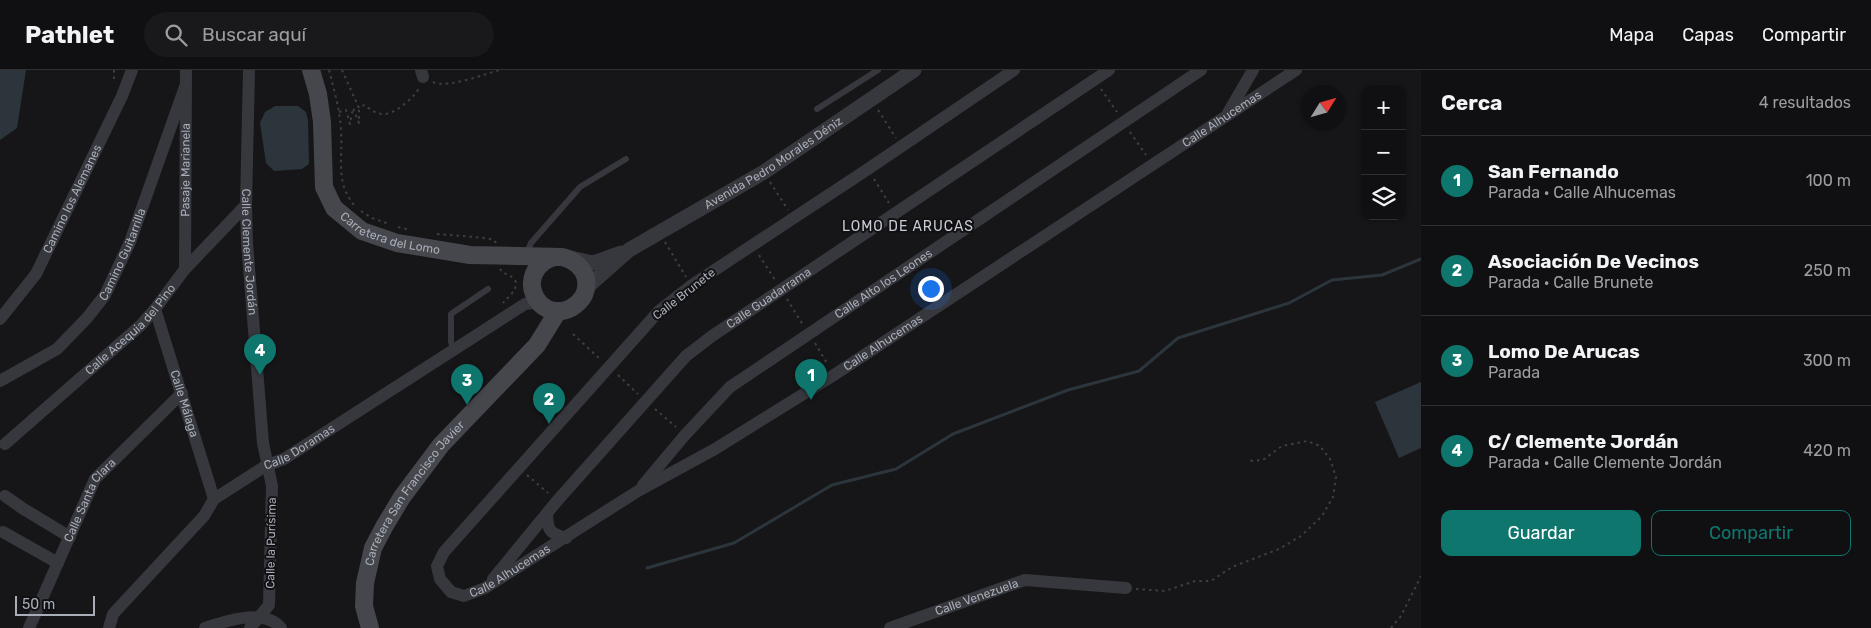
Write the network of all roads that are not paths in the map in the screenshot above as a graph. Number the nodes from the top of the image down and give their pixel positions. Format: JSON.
{"nodes":[{"id":1,"x":132,"y":70,"type":"edge"},
{"id":2,"x":186,"y":70,"type":"edge"},
{"id":3,"x":249,"y":70,"type":"edge"},
{"id":4,"x":311,"y":70,"type":"edge"},
{"id":5,"x":878,"y":70,"type":"edge"},
{"id":6,"x":914,"y":70,"type":"edge"},
{"id":7,"x":998,"y":70,"type":"edge"},
{"id":8,"x":1014,"y":70,"type":"edge"},
{"id":9,"x":1109,"y":70,"type":"edge"},
{"id":10,"x":1201,"y":70,"type":"edge"},
{"id":11,"x":1253,"y":70,"type":"edge"},
{"id":12,"x":1296,"y":70,"type":"edge"},
{"id":13,"x":186,"y":84,"type":"junction"},
{"id":14,"x":992,"y":85,"type":"junction"},
{"id":15,"x":817,"y":109,"type":"dead end"},
{"id":16,"x":1226,"y":115,"type":"junction"},
{"id":17,"x":626,"y":159,"type":"dead end"},
{"id":18,"x":246,"y":206,"type":"junction"},
{"id":19,"x":629,"y":250,"type":"junction"},
{"id":20,"x":499,"y":256,"type":"junction"},
{"id":21,"x":525,"y":256,"type":"junction"},
{"id":22,"x":558,"y":257,"type":"junction"},
{"id":23,"x":185,"y":269,"type":"junction"},
{"id":24,"x":586,"y":288,"type":"junction"},
{"id":25,"x":488,"y":289,"type":"dead end"},
{"id":26,"x":538,"y":299,"type":"junction"},
{"id":27,"x":156,"y":309,"type":"junction"},
{"id":28,"x":0,"y":319,"type":"edge"},
{"id":29,"x":454,"y":350,"type":"junction"},
{"id":30,"x":0,"y":382,"type":"edge"},
{"id":31,"x":182,"y":392,"type":"junction"},
{"id":32,"x":6,"y":444,"type":"dead end"},
{"id":33,"x":267,"y":465,"type":"junction"},
{"id":34,"x":638,"y":490,"type":"junction"},
{"id":35,"x":5,"y":496,"type":"dead end"},
{"id":36,"x":214,"y":498,"type":"junction"},
{"id":37,"x":546,"y":514,"type":"junction"},
{"id":38,"x":3,"y":532,"type":"dead end"},
{"id":39,"x":70,"y":537,"type":"junction"},
{"id":40,"x":566,"y":538,"type":"junction"},
{"id":41,"x":58,"y":563,"type":"junction"},
{"id":42,"x":485,"y":588,"type":"junction"},
{"id":43,"x":1126,"y":588,"type":"road end"},
{"id":44,"x":452,"y":592,"type":"joint"},
{"id":45,"x":258,"y":617,"type":"junction"},
{"id":46,"x":29,"y":628,"type":"edge"},
{"id":47,"x":109,"y":628,"type":"edge"},
{"id":48,"x":205,"y":628,"type":"edge"},
{"id":49,"x":250,"y":628,"type":"edge"},
{"id":50,"x":281,"y":628,"type":"edge"},
{"id":51,"x":370,"y":628,"type":"edge"},
{"id":52,"x":890,"y":628,"type":"edge"}],
"edges":[{"from":1,"to":28,"type":"street","name":"Camino los Alemanes"},
{"from":2,"to":13,"type":"street","name":"Pasaje Marianela"},
{"from":3,"to":18,"type":"street","name":"Calle Clemente Jordán"},
{"from":4,"to":20,"type":"main road","name":"Carretera del Lomo"},
{"from":5,"to":15,"type":"lane"},
{"from":6,"to":19,"type":"street","name":"Avenida Pedro Morales Déniz"},
{"from":7,"to":14,"type":"street"},
{"from":8,"to":14,"type":"street","name":"Calle Brunete"},
{"from":9,"to":37,"type":"street","name":"Calle Guadarrama"},
{"from":10,"to":34,"type":"street","name":"Calle Alto los Leones"},
{"from":11,"to":16,"type":"street"},
{"from":12,"to":16,"type":"street","name":"Calle Alhucemas"},
{"from":13,"to":23,"type":"street","name":"Pasaje Marianela"},
{"from":13,"to":30,"type":"street","name":"Camino Guitarrilla"},
{"from":14,"to":44,"type":"street","name":"Calle Brunete"},
{"from":16,"to":34,"type":"street","name":"Calle Alhucemas"},
{"from":17,"to":21,"type":"lane"},
{"from":18,"to":23,"type":"street","name":"Calle Acequia del Pino"},
{"from":18,"to":33,"type":"street","name":"Calle Clemente Jordán"},
{"from":19,"to":22,"type":"street"},
{"from":19,"to":24,"type":"street"},
{"from":20,"to":21,"type":"main road","name":"Carretera del Lomo"},
{"from":20,"to":26,"type":"main road"},
{"from":21,"to":22,"type":"main road","name":"Carretera del Lomo"},
{"from":22,"to":24,"type":"main road"},
{"from":22,"to":26,"type":"main road"},
{"from":23,"to":27,"type":"street","name":"Calle Acequia del Pino"},
{"from":24,"to":26,"type":"main road"},
{"from":25,"to":29,"type":"lane"},
{"from":26,"to":29,"type":"street","name":"Calle Doramas"},
{"from":26,"to":51,"type":"main road","name":"Carretera San Francisco Javier"},
{"from":27,"to":31,"type":"street","name":"Calle Málaga"},
{"from":27,"to":32,"type":"street","name":"Calle Acequia del Pino"},
{"from":29,"to":33,"type":"street","name":"Calle Doramas"},
{"from":31,"to":36,"type":"street","name":"Calle Málaga"},
{"from":31,"to":39,"type":"street","name":"Calle Santa Clara"},
{"from":33,"to":36,"type":"street","name":"Calle Doramas"},
{"from":33,"to":45,"type":"street","name":"Calle la Purísima"},
{"from":34,"to":40,"type":"street","name":"Calle Alhucemas"},
{"from":35,"to":39,"type":"street"},
{"from":36,"to":47,"type":"street","name":"Calle Doramas"},
{"from":37,"to":40,"type":"street","name":"Calle Alhucemas"},
{"from":37,"to":42,"type":"street","name":"Calle Guadarrama"},
{"from":38,"to":41,"type":"street"},
{"from":39,"to":41,"type":"street","name":"Calle Santa Clara"},
{"from":40,"to":42,"type":"street","name":"Calle Alhucemas"},
{"from":41,"to":46,"type":"street","name":"Calle Santa Clara"},
{"from":42,"to":44,"type":"street","name":"Calle Alhucemas"},
{"from":43,"to":52,"type":"street","name":"Calle Venezuela"},
{"from":45,"to":48,"type":"street"},
{"from":45,"to":49,"type":"street","name":"Calle la Purísima"},
{"from":45,"to":50,"type":"street"}]}
